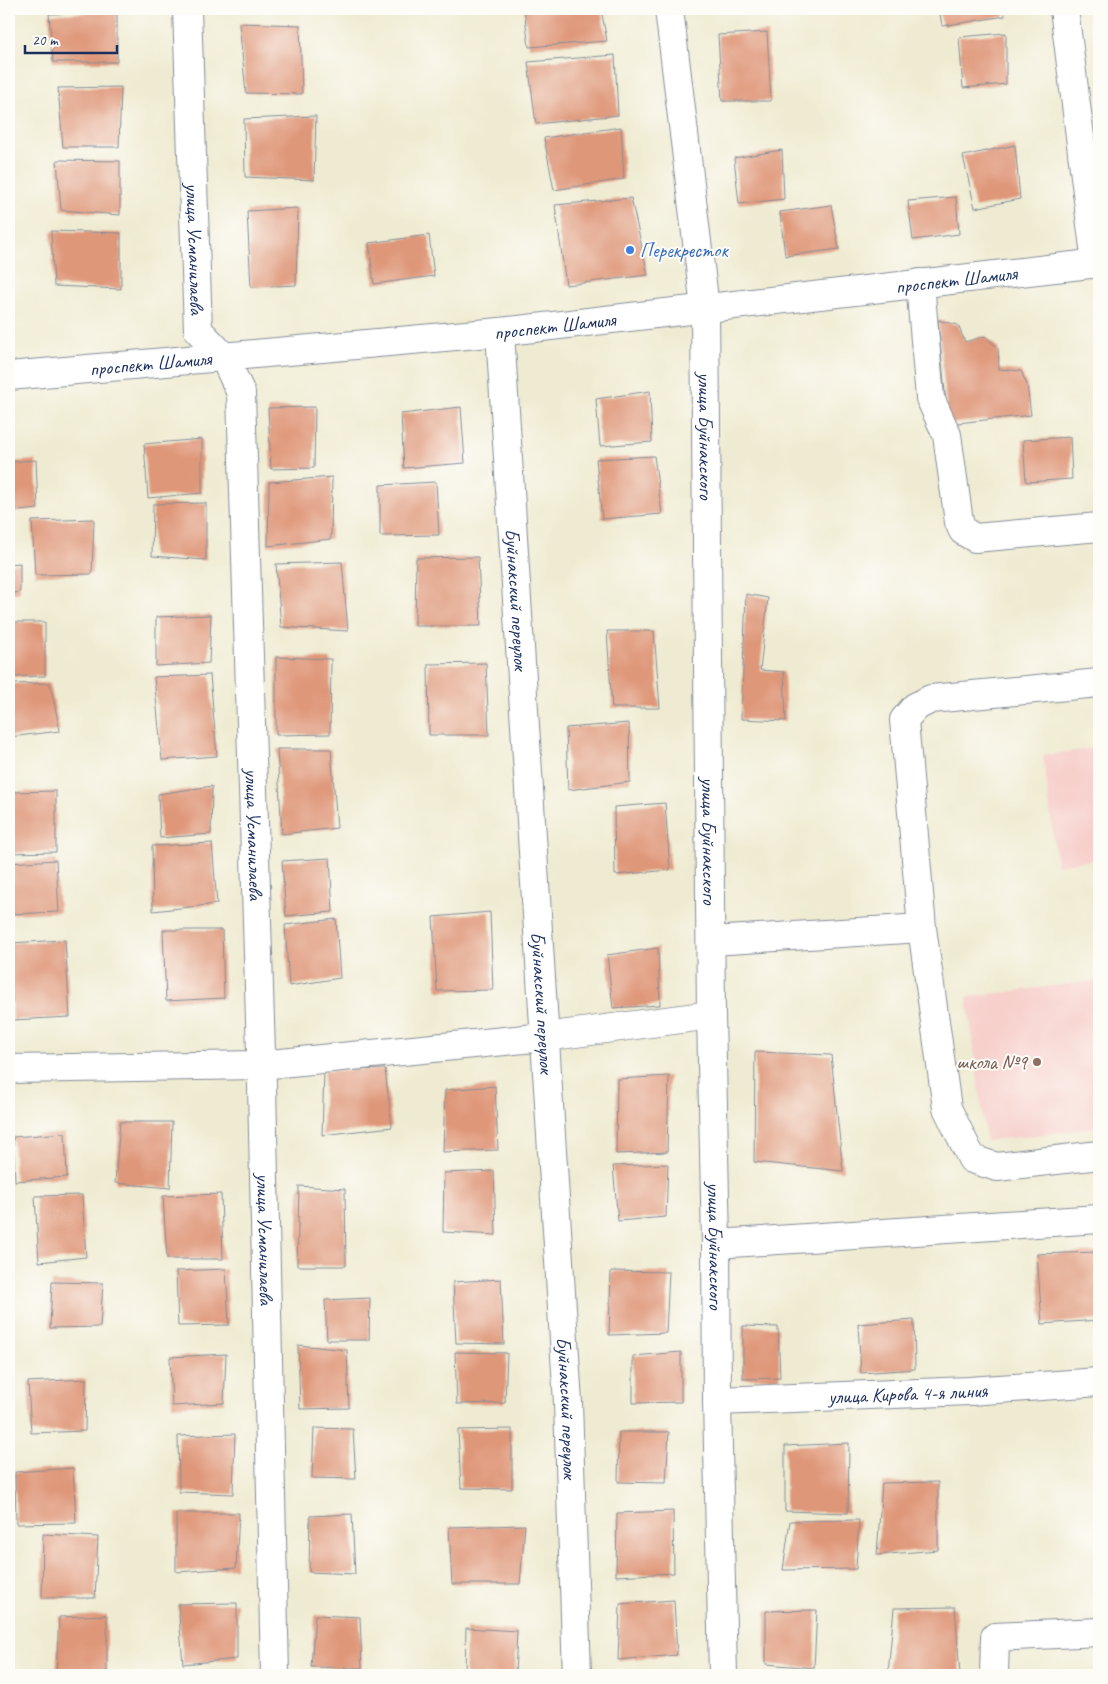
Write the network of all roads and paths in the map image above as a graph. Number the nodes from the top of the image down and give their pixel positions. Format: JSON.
{"nodes":[{"id":1,"x":186,"y":9,"type":"edge"},
{"id":2,"x":669,"y":9,"type":"edge"},
{"id":3,"x":1064,"y":9,"type":"edge"},
{"id":4,"x":1098,"y":263,"type":"edge"},
{"id":5,"x":920,"y":283,"type":"junction"},
{"id":6,"x":705,"y":308,"type":"junction"},
{"id":7,"x":500,"y":332,"type":"junction"},
{"id":8,"x":224,"y":357,"type":"junction"},
{"id":9,"x":9,"y":376,"type":"edge"},
{"id":10,"x":1099,"y":527,"type":"edge"},
{"id":11,"x":1099,"y":684,"type":"edge"},
{"id":12,"x":922,"y":928,"type":"junction"},
{"id":13,"x":711,"y":941,"type":"junction"},
{"id":14,"x":711,"y":1015,"type":"junction"},
{"id":15,"x":545,"y":1038,"type":"junction"},
{"id":16,"x":260,"y":1065,"type":"junction"},
{"id":17,"x":9,"y":1069,"type":"edge"},
{"id":18,"x":1099,"y":1155,"type":"edge"},
{"id":19,"x":1099,"y":1219,"type":"edge"},
{"id":20,"x":716,"y":1244,"type":"junction"},
{"id":21,"x":1099,"y":1382,"type":"edge"},
{"id":22,"x":717,"y":1400,"type":"junction"},
{"id":23,"x":1099,"y":1632,"type":"edge"},
{"id":24,"x":275,"y":1675,"type":"edge"},
{"id":25,"x":576,"y":1675,"type":"edge"},
{"id":26,"x":723,"y":1675,"type":"edge"},
{"id":27,"x":994,"y":1675,"type":"edge"}],
"edges":[{"from":1,"to":8,"type":"street","name":"улица Усманилаева"},
{"from":2,"to":6,"type":"street","name":"улица Буйнакского"},
{"from":3,"to":4,"type":"street"},
{"from":4,"to":5,"type":"street","name":"проспект Шамиля"},
{"from":5,"to":6,"type":"street","name":"проспект Шамиля"},
{"from":5,"to":10,"type":"street"},
{"from":6,"to":7,"type":"street","name":"проспект Шамиля"},
{"from":6,"to":13,"type":"street","name":"улица Буйнакского"},
{"from":7,"to":8,"type":"street","name":"проспект Шамиля"},
{"from":7,"to":15,"type":"street","name":"Буйнакский переулок"},
{"from":8,"to":9,"type":"street","name":"проспект Шамиля"},
{"from":8,"to":16,"type":"street","name":"улица Усманилаева"},
{"from":11,"to":12,"type":"street"},
{"from":12,"to":13,"type":"street"},
{"from":12,"to":18,"type":"street"},
{"from":13,"to":14,"type":"street","name":"улица Буйнакского"},
{"from":14,"to":15,"type":"street"},
{"from":14,"to":20,"type":"street","name":"улица Буйнакского"},
{"from":15,"to":16,"type":"street"},
{"from":15,"to":25,"type":"street","name":"Буйнакский переулок"},
{"from":16,"to":17,"type":"street"},
{"from":16,"to":24,"type":"street","name":"улица Усманилаева"},
{"from":19,"to":20,"type":"street"},
{"from":20,"to":22,"type":"street","name":"улица Буйнакского"},
{"from":21,"to":22,"type":"street","name":"улица Кирова 4-я линия"},
{"from":22,"to":26,"type":"street","name":"улица Буйнакского"},
{"from":23,"to":27,"type":"street"}]}
